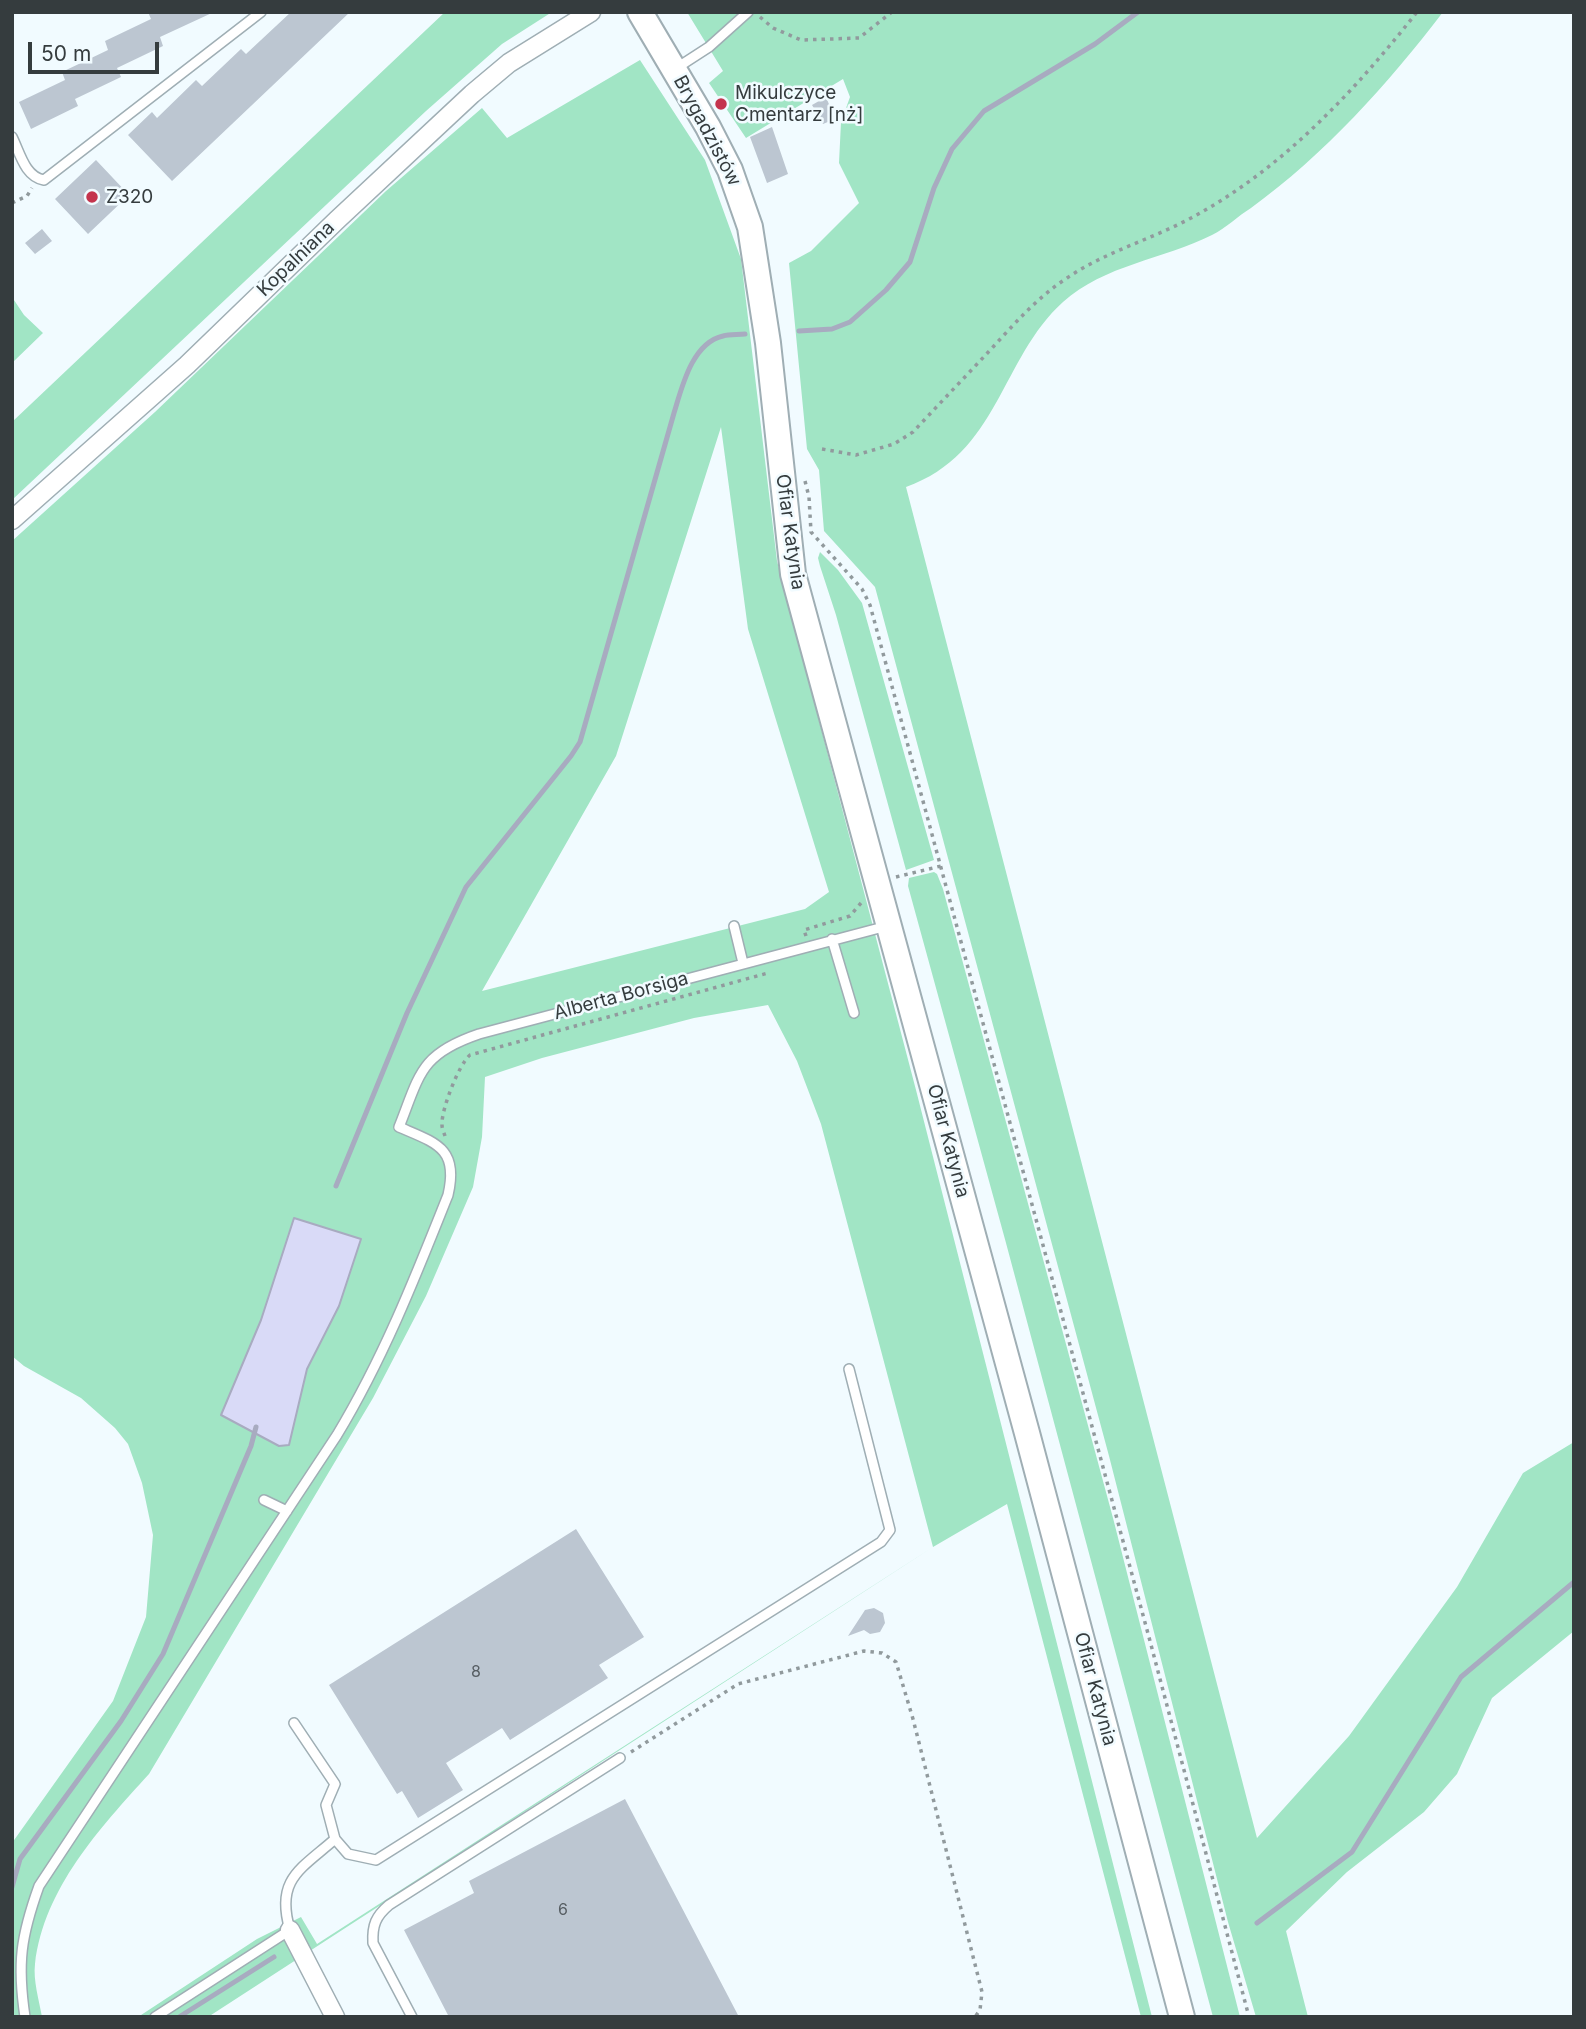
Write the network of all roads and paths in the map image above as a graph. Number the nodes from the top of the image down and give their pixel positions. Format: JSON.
{"nodes":[{"id":1,"x":261,"y":12,"type":"edge"},
{"id":2,"x":591,"y":12,"type":"edge"},
{"id":3,"x":640,"y":12,"type":"edge"},
{"id":4,"x":748,"y":12,"type":"edge"},
{"id":5,"x":755,"y":12,"type":"edge"},
{"id":6,"x":892,"y":12,"type":"edge"},
{"id":7,"x":1417,"y":12,"type":"edge"},
{"id":8,"x":674,"y":69,"type":"junction"},
{"id":9,"x":12,"y":137,"type":"edge"},
{"id":10,"x":37,"y":179,"type":"junction"},
{"id":11,"x":12,"y":203,"type":"edge"},
{"id":12,"x":756,"y":257,"type":"joint"},
{"id":13,"x":822,"y":449,"type":"dead end"},
{"id":14,"x":12,"y":520,"type":"edge"},
{"id":15,"x":811,"y":532,"type":"dead end"},
{"id":16,"x":941,"y":866,"type":"junction"},
{"id":17,"x":901,"y":876,"type":"dead end"},
{"id":18,"x":862,"y":896,"type":"dead end"},
{"id":19,"x":890,"y":925,"type":"junction"},
{"id":20,"x":734,"y":926,"type":"dead end"},
{"id":21,"x":804,"y":930,"type":"dead end"},
{"id":22,"x":832,"y":940,"type":"junction"},
{"id":23,"x":743,"y":963,"type":"junction"},
{"id":24,"x":772,"y":972,"type":"dead end"},
{"id":25,"x":854,"y":1013,"type":"dead end"},
{"id":26,"x":447,"y":1155,"type":"junction"},
{"id":27,"x":849,"y":1370,"type":"dead end"},
{"id":28,"x":264,"y":1500,"type":"dead end"},
{"id":29,"x":286,"y":1511,"type":"junction"},
{"id":30,"x":294,"y":1723,"type":"dead end"},
{"id":31,"x":620,"y":1758,"type":"joint"},
{"id":32,"x":335,"y":1839,"type":"junction"},
{"id":33,"x":290,"y":1930,"type":"junction"},
{"id":34,"x":25,"y":2017,"type":"edge"},
{"id":35,"x":155,"y":2017,"type":"edge"},
{"id":36,"x":335,"y":2017,"type":"edge"},
{"id":37,"x":412,"y":2017,"type":"edge"},
{"id":38,"x":975,"y":2017,"type":"edge"},
{"id":39,"x":1182,"y":2017,"type":"edge"},
{"id":40,"x":1249,"y":2017,"type":"edge"}],
"edges":[{"from":1,"to":10,"type":"lane"},
{"from":2,"to":14,"type":"street","name":"Kopalniana"},
{"from":3,"to":8,"type":"street","name":"Brygadzistów"},
{"from":4,"to":8,"type":"lane"},
{"from":5,"to":6,"type":"path"},
{"from":7,"to":13,"type":"path"},
{"from":8,"to":12,"type":"street","name":"Brygadzistów"},
{"from":9,"to":10,"type":"lane"},
{"from":10,"to":11,"type":"path"},
{"from":12,"to":19,"type":"street","name":"Ofiar Katynia"},
{"from":15,"to":16,"type":"path"},
{"from":16,"to":17,"type":"path"},
{"from":16,"to":40,"type":"path"},
{"from":18,"to":21,"type":"path"},
{"from":19,"to":22,"type":"lane","name":"Alberta Borsiga"},
{"from":19,"to":39,"type":"street","name":"Ofiar Katynia"},
{"from":20,"to":23,"type":"lane"},
{"from":22,"to":23,"type":"lane","name":"Alberta Borsiga"},
{"from":22,"to":25,"type":"lane"},
{"from":23,"to":26,"type":"lane","name":"Alberta Borsiga"},
{"from":24,"to":26,"type":"path"},
{"from":26,"to":29,"type":"lane"},
{"from":27,"to":32,"type":"lane"},
{"from":28,"to":29,"type":"lane"},
{"from":29,"to":34,"type":"lane"},
{"from":30,"to":32,"type":"lane"},
{"from":31,"to":37,"type":"lane"},
{"from":31,"to":38,"type":"path"},
{"from":32,"to":33,"type":"lane"},
{"from":33,"to":35,"type":"lane"},
{"from":33,"to":36,"type":"street"}]}
